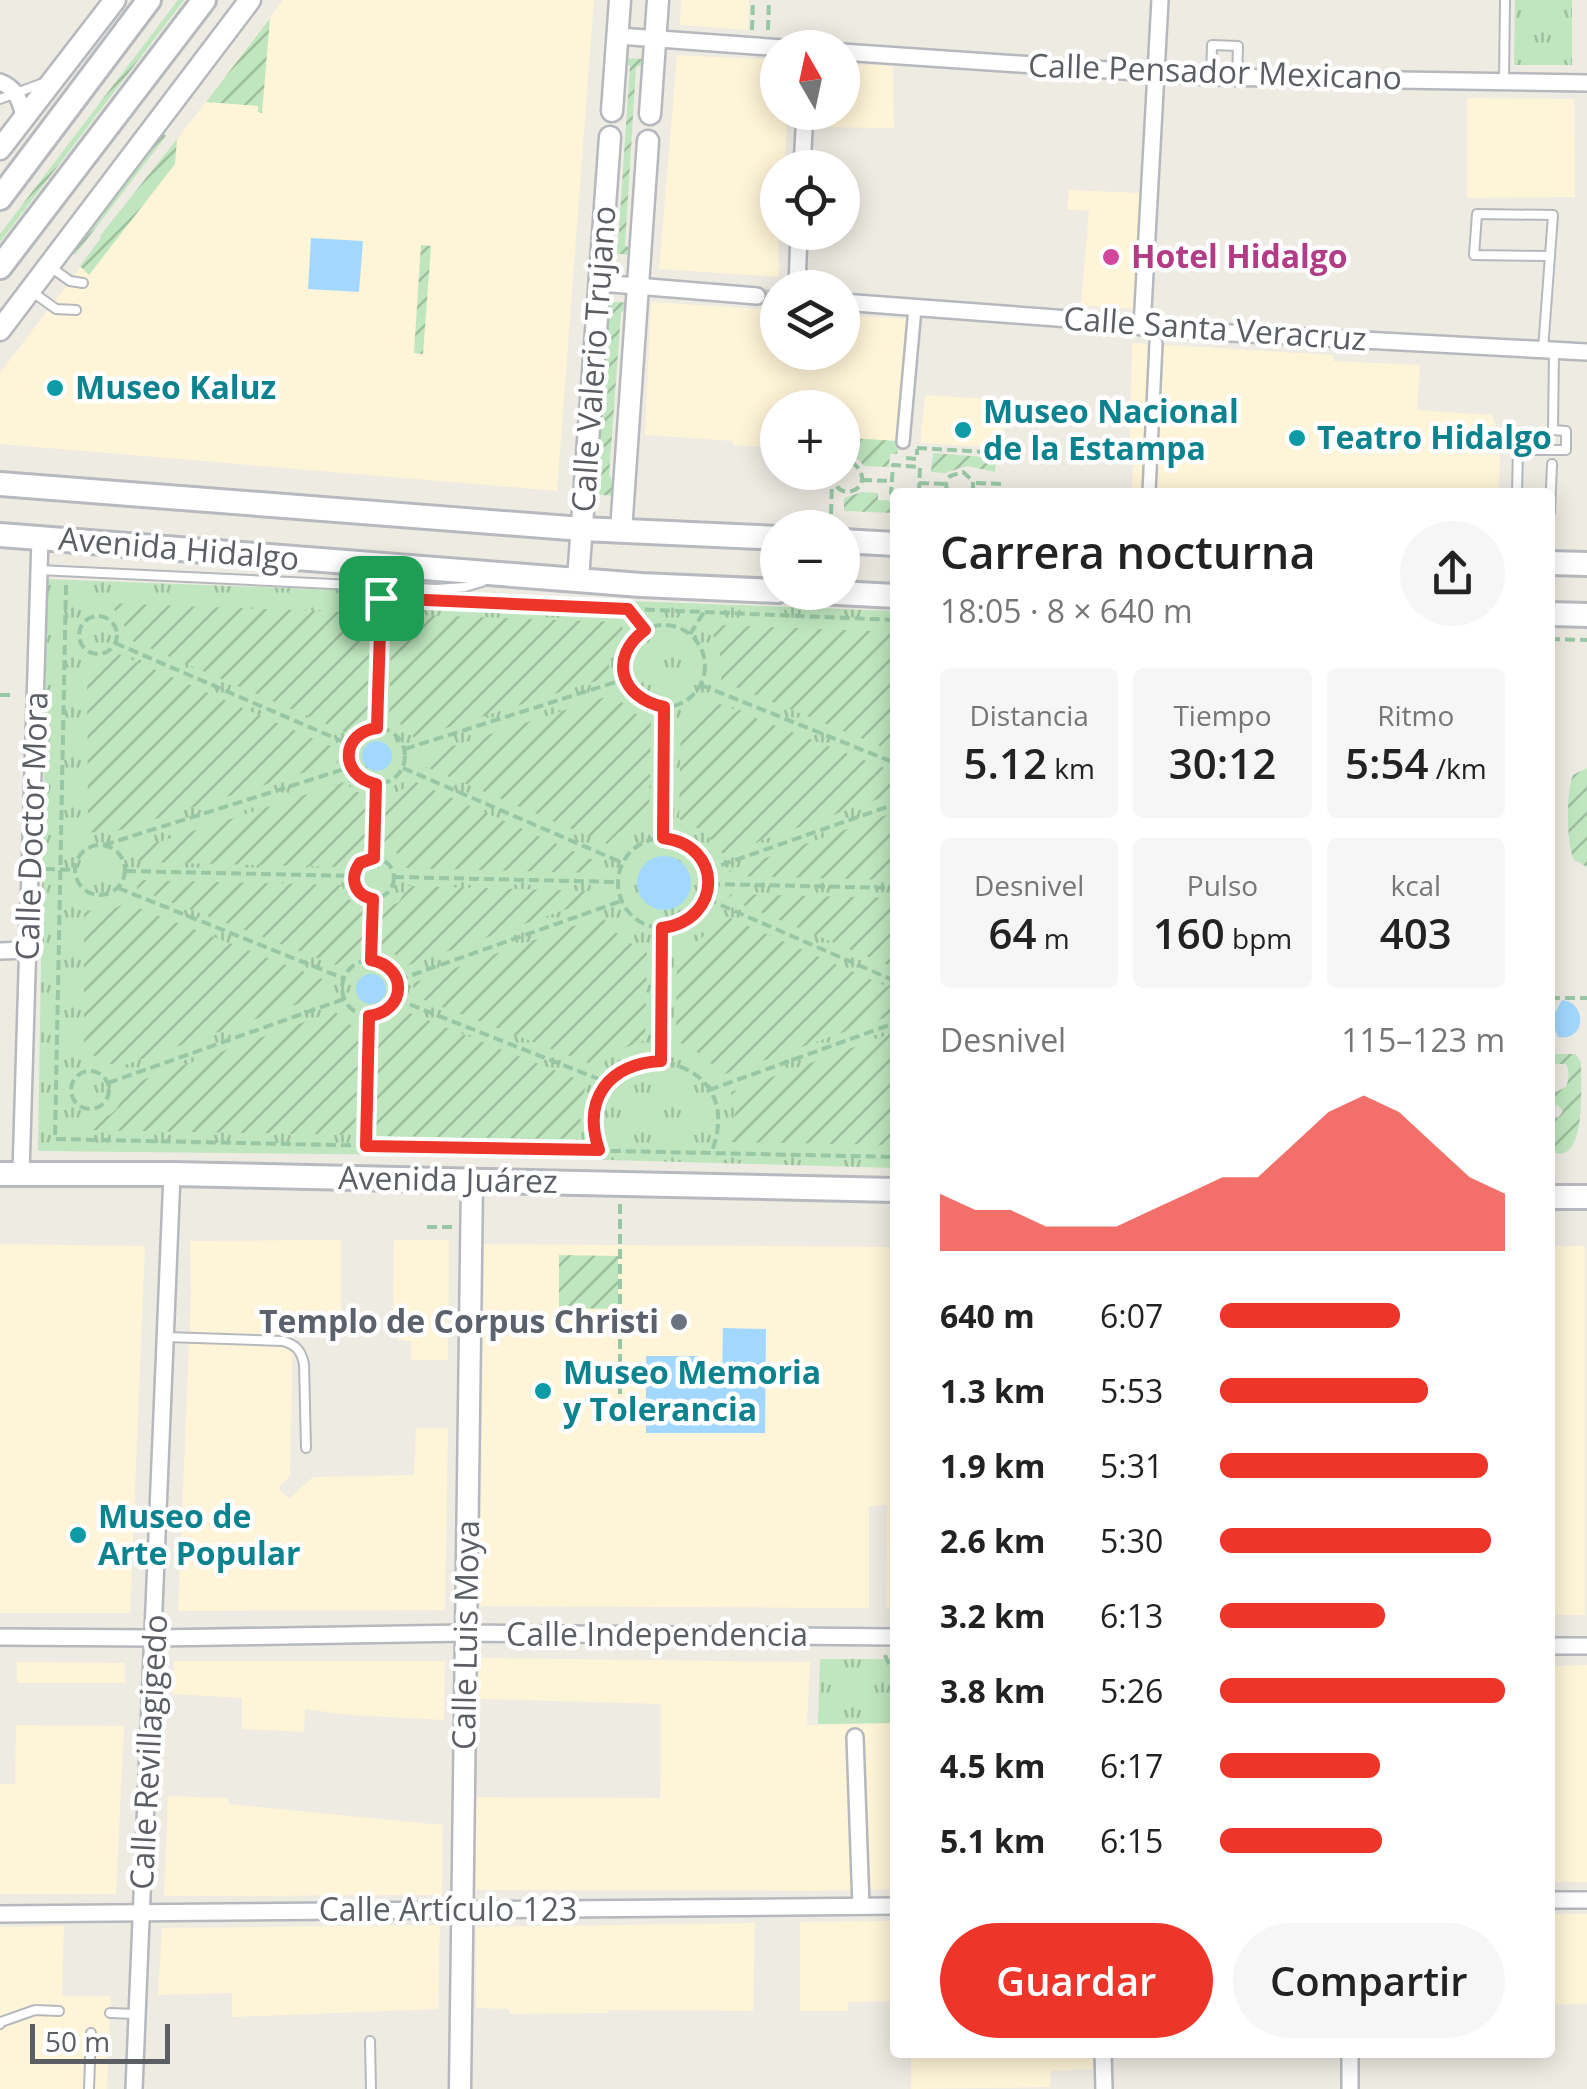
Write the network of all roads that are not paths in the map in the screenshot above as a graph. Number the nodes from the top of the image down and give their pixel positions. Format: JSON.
{"nodes":[{"id":1,"x":115,"y":0,"type":"edge"},
{"id":2,"x":149,"y":0,"type":"edge"},
{"id":3,"x":204,"y":0,"type":"edge"},
{"id":4,"x":250,"y":0,"type":"edge"},
{"id":5,"x":620,"y":0,"type":"edge"},
{"id":6,"x":658,"y":0,"type":"edge"},
{"id":7,"x":1160,"y":0,"type":"edge"},
{"id":8,"x":1505,"y":0,"type":"edge"},
{"id":9,"x":618,"y":36,"type":"junction"},
{"id":10,"x":656,"y":39,"type":"junction"},
{"id":11,"x":760,"y":43,"type":"edge"},
{"id":12,"x":860,"y":53,"type":"edge"},
{"id":13,"x":1156,"y":73,"type":"junction"},
{"id":14,"x":1211,"y":76,"type":"junction"},
{"id":15,"x":1236,"y":78,"type":"junction"},
{"id":16,"x":55,"y":79,"type":"junction"},
{"id":17,"x":0,"y":82,"type":"edge"},
{"id":18,"x":1504,"y":82,"type":"junction"},
{"id":19,"x":1587,"y":82,"type":"edge"},
{"id":20,"x":8,"y":96,"type":"edge"},
{"id":21,"x":612,"y":111,"type":"dead end"},
{"id":22,"x":650,"y":114,"type":"dead end"},
{"id":23,"x":24,"y":118,"type":"junction"},
{"id":24,"x":610,"y":137,"type":"dead end"},
{"id":25,"x":648,"y":140,"type":"dead end"},
{"id":26,"x":0,"y":148,"type":"edge"},
{"id":27,"x":0,"y":198,"type":"edge"},
{"id":28,"x":1550,"y":256,"type":"junction"},
{"id":29,"x":49,"y":266,"type":"junction"},
{"id":30,"x":0,"y":267,"type":"edge"},
{"id":31,"x":84,"y":283,"type":"dead end"},
{"id":32,"x":600,"y":283,"type":"junction"},
{"id":33,"x":637,"y":286,"type":"junction"},
{"id":34,"x":30,"y":290,"type":"junction"},
{"id":35,"x":757,"y":296,"type":"tunnel mouth"},
{"id":36,"x":860,"y":303,"type":"edge"},
{"id":37,"x":915,"y":308,"type":"junction"},
{"id":38,"x":76,"y":310,"type":"dead end"},
{"id":39,"x":1142,"y":327,"type":"junction"},
{"id":40,"x":0,"y":330,"type":"edge"},
{"id":41,"x":1156,"y":343,"type":"dead end"},
{"id":42,"x":1549,"y":350,"type":"junction"},
{"id":43,"x":1587,"y":352,"type":"edge"},
{"id":44,"x":903,"y":448,"type":"road end"},
{"id":45,"x":1552,"y":464,"type":"dead end"},
{"id":46,"x":0,"y":484,"type":"edge"},
{"id":47,"x":1149,"y":488,"type":"edge"},
{"id":48,"x":1516,"y":488,"type":"edge"},
{"id":49,"x":1551,"y":488,"type":"edge"},
{"id":50,"x":582,"y":529,"type":"junction"},
{"id":51,"x":621,"y":531,"type":"junction"},
{"id":52,"x":0,"y":535,"type":"edge"},
{"id":53,"x":760,"y":537,"type":"edge"},
{"id":54,"x":40,"y":538,"type":"junction"},
{"id":55,"x":860,"y":542,"type":"edge"},
{"id":56,"x":890,"y":544,"type":"edge"},
{"id":57,"x":1555,"y":563,"type":"edge"},
{"id":58,"x":1587,"y":564,"type":"edge"},
{"id":59,"x":39,"y":570,"type":"junction"},
{"id":60,"x":521,"y":576,"type":"junction"},
{"id":61,"x":578,"y":580,"type":"junction"},
{"id":62,"x":760,"y":590,"type":"edge"},
{"id":63,"x":860,"y":594,"type":"edge"},
{"id":64,"x":890,"y":596,"type":"edge"},
{"id":65,"x":1555,"y":614,"type":"edge"},
{"id":66,"x":1587,"y":615,"type":"edge"},
{"id":67,"x":28,"y":950,"type":"junction"},
{"id":68,"x":0,"y":951,"type":"edge"},
{"id":69,"x":10,"y":1173,"type":"edge"},
{"id":70,"x":172,"y":1174,"type":"junction"},
{"id":71,"x":472,"y":1181,"type":"junction"},
{"id":72,"x":890,"y":1190,"type":"edge"},
{"id":73,"x":1555,"y":1197,"type":"edge"},
{"id":74,"x":1587,"y":1197,"type":"edge"},
{"id":75,"x":166,"y":1337,"type":"junction"},
{"id":76,"x":306,"y":1448,"type":"dead end"},
{"id":77,"x":466,"y":1634,"type":"junction"},
{"id":78,"x":0,"y":1637,"type":"edge"},
{"id":79,"x":890,"y":1637,"type":"edge"},
{"id":80,"x":154,"y":1638,"type":"junction"},
{"id":81,"x":1555,"y":1646,"type":"edge"},
{"id":82,"x":1587,"y":1646,"type":"edge"},
{"id":83,"x":854,"y":1737,"type":"dead end"},
{"id":84,"x":1555,"y":1900,"type":"edge"},
{"id":85,"x":1587,"y":1900,"type":"edge"},
{"id":86,"x":861,"y":1906,"type":"junction"},
{"id":87,"x":890,"y":1906,"type":"edge"},
{"id":88,"x":462,"y":1910,"type":"junction"},
{"id":89,"x":142,"y":1912,"type":"junction"},
{"id":90,"x":0,"y":1914,"type":"edge"},
{"id":91,"x":58,"y":2011,"type":"dead end"},
{"id":92,"x":110,"y":2013,"type":"dead end"},
{"id":93,"x":137,"y":2014,"type":"junction"},
{"id":94,"x":0,"y":2024,"type":"edge"},
{"id":95,"x":91,"y":2033,"type":"dead end"},
{"id":96,"x":370,"y":2041,"type":"dead end"},
{"id":97,"x":1103,"y":2058,"type":"edge"},
{"id":98,"x":1350,"y":2058,"type":"edge"},
{"id":99,"x":89,"y":2089,"type":"edge"},
{"id":100,"x":134,"y":2089,"type":"edge"},
{"id":101,"x":371,"y":2089,"type":"edge"},
{"id":102,"x":460,"y":2089,"type":"edge"},
{"id":103,"x":1104,"y":2089,"type":"edge"},
{"id":104,"x":1350,"y":2089,"type":"edge"}],
"edges":[{"from":1,"to":16,"type":"street"},
{"from":2,"to":27,"type":"main road"},
{"from":3,"to":30,"type":"main road"},
{"from":4,"to":29,"type":"street"},
{"from":5,"to":9,"type":"street"},
{"from":6,"to":10,"type":"street"},
{"from":7,"to":13,"type":"street"},
{"from":8,"to":18,"type":"lane"},
{"from":9,"to":10,"type":"street"},
{"from":9,"to":21,"type":"street"},
{"from":10,"to":11,"type":"street"},
{"from":10,"to":22,"type":"street"},
{"from":12,"to":13,"type":"street","name":"Calle Pensador Mexicano"},
{"from":13,"to":14,"type":"street","name":"Calle Pensador Mexicano"},
{"from":13,"to":39,"type":"street"},
{"from":14,"to":15,"type":"street","name":"Calle Pensador Mexicano"},
{"from":14,"to":15,"type":"lane"},
{"from":15,"to":18,"type":"street","name":"Calle Pensador Mexicano"},
{"from":16,"to":20,"type":"lane"},
{"from":16,"to":23,"type":"street"},
{"from":17,"to":20,"type":"street"},
{"from":18,"to":19,"type":"street","name":"Calle Pensador Mexicano"},
{"from":20,"to":23,"type":"street"},
{"from":23,"to":26,"type":"street"},
{"from":24,"to":32,"type":"street","name":"Calle Valerio Trujano"},
{"from":25,"to":33,"type":"street","name":"Calle Valerio Trujano"},
{"from":28,"to":28,"type":"lane"},
{"from":28,"to":42,"type":"lane"},
{"from":29,"to":31,"type":"lane"},
{"from":29,"to":34,"type":"street"},
{"from":32,"to":33,"type":"street"},
{"from":32,"to":50,"type":"street","name":"Calle Valerio Trujano"},
{"from":33,"to":35,"type":"street"},
{"from":33,"to":51,"type":"street","name":"Calle Valerio Trujano"},
{"from":34,"to":38,"type":"lane"},
{"from":34,"to":40,"type":"street"},
{"from":36,"to":37,"type":"street","name":"Calle Santa Veracruz"},
{"from":37,"to":39,"type":"street","name":"Calle Santa Veracruz"},
{"from":37,"to":44,"type":"street"},
{"from":39,"to":42,"type":"street","name":"Calle Santa Veracruz"},
{"from":41,"to":47,"type":"street"},
{"from":42,"to":43,"type":"street","name":"Calle Santa Veracruz"},
{"from":42,"to":48,"type":"lane"},
{"from":45,"to":49,"type":"lane"},
{"from":46,"to":50,"type":"main road","name":"Avenida Hidalgo"},
{"from":50,"to":51,"type":"main road","name":"Avenida Hidalgo"},
{"from":50,"to":61,"type":"street","name":"Calle Valerio Trujano"},
{"from":51,"to":53,"type":"main road","name":"Avenida Hidalgo"},
{"from":52,"to":54,"type":"main road","name":"Avenida Hidalgo"},
{"from":54,"to":59,"type":"street","name":"Calle Doctor Mora"},
{"from":54,"to":60,"type":"main road","name":"Avenida Hidalgo"},
{"from":55,"to":56,"type":"main road"},
{"from":57,"to":58,"type":"main road"},
{"from":59,"to":60,"type":"lane"},
{"from":59,"to":67,"type":"street","name":"Calle Doctor Mora"},
{"from":60,"to":61,"type":"main road","name":"Avenida Hidalgo"},
{"from":61,"to":62,"type":"main road","name":"Avenida Hidalgo"},
{"from":63,"to":64,"type":"main road"},
{"from":65,"to":66,"type":"main road"},
{"from":67,"to":68,"type":"street"},
{"from":67,"to":69,"type":"street","name":"Calle Doctor Mora"},
{"from":69,"to":70,"type":"main road","name":"Avenida Juárez"},
{"from":70,"to":71,"type":"main road","name":"Avenida Juárez"},
{"from":70,"to":75,"type":"street","name":"Calle Revillagigedo"},
{"from":71,"to":72,"type":"main road","name":"Avenida Juárez"},
{"from":71,"to":77,"type":"street","name":"Calle Luis Moya"},
{"from":73,"to":74,"type":"main road"},
{"from":75,"to":76,"type":"lane"},
{"from":75,"to":80,"type":"street","name":"Calle Revillagigedo"},
{"from":77,"to":79,"type":"street","name":"Calle Independencia"},
{"from":77,"to":80,"type":"street","name":"Calle Independencia"},
{"from":77,"to":88,"type":"street","name":"Calle Luis Moya"},
{"from":78,"to":80,"type":"street","name":"Calle Independencia"},
{"from":80,"to":89,"type":"street","name":"Calle Revillagigedo"},
{"from":81,"to":82,"type":"street"},
{"from":83,"to":86,"type":"street"},
{"from":84,"to":85,"type":"street"},
{"from":86,"to":87,"type":"street","name":"Calle Artículo 123"},
{"from":86,"to":88,"type":"street","name":"Calle Artículo 123"},
{"from":88,"to":89,"type":"street","name":"Calle Artículo 123"},
{"from":88,"to":102,"type":"street","name":"Calle Luis Moya"},
{"from":89,"to":90,"type":"street","name":"Calle Artículo 123"},
{"from":89,"to":93,"type":"street","name":"Calle Revillagigedo"},
{"from":91,"to":94,"type":"lane"},
{"from":92,"to":93,"type":"lane"},
{"from":93,"to":100,"type":"street","name":"Calle Revillagigedo"},
{"from":95,"to":99,"type":"lane"},
{"from":96,"to":101,"type":"lane"},
{"from":97,"to":103,"type":"street"},
{"from":98,"to":104,"type":"street"}]}
